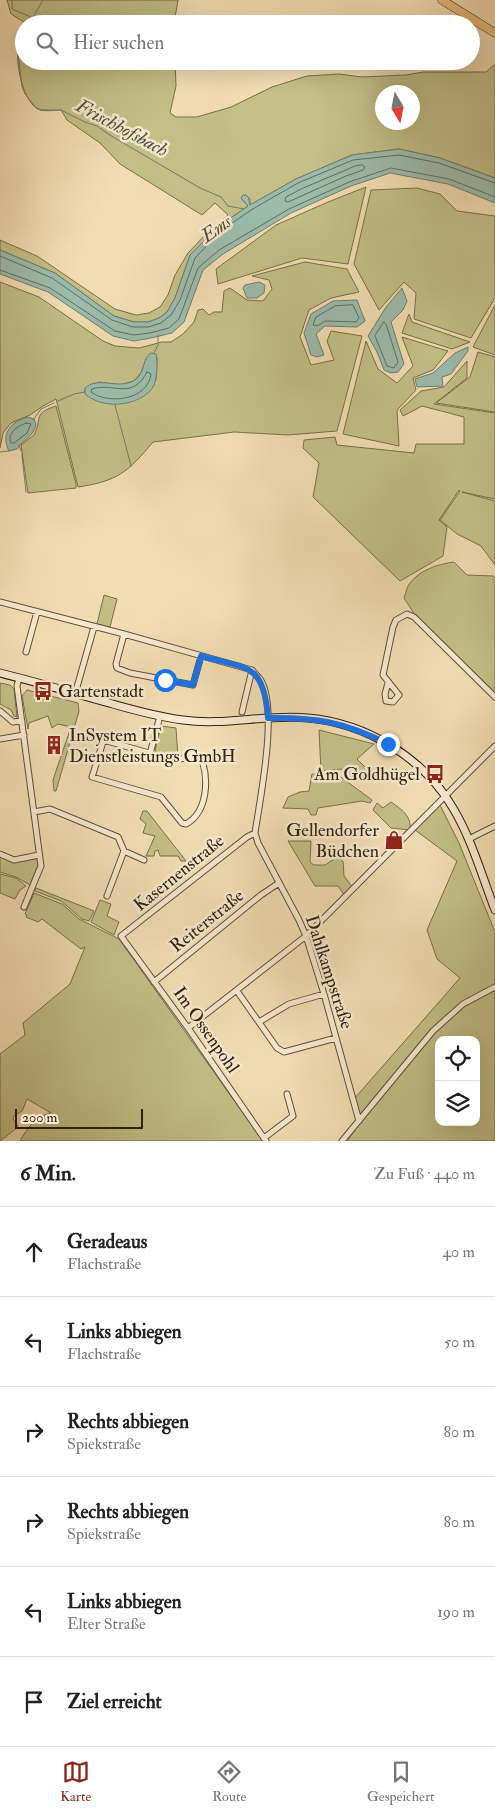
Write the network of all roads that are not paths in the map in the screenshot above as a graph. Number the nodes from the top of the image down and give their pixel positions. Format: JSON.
{"nodes":[{"id":1,"x":442,"y":0,"type":"edge"},
{"id":2,"x":466,"y":15,"type":"edge"},
{"id":3,"x":480,"y":24,"type":"edge"},
{"id":4,"x":495,"y":33,"type":"edge"},
{"id":5,"x":0,"y":602,"type":"edge"},
{"id":6,"x":37,"y":612,"type":"junction"},
{"id":7,"x":94,"y":627,"type":"junction"},
{"id":8,"x":124,"y":634,"type":"junction"},
{"id":9,"x":26,"y":652,"type":"dead end"},
{"id":10,"x":201,"y":656,"type":"junction"},
{"id":11,"x":252,"y":670,"type":"junction"},
{"id":12,"x":0,"y":673,"type":"edge"},
{"id":13,"x":19,"y":678,"type":"junction"},
{"id":14,"x":388,"y":683,"type":"dead end"},
{"id":15,"x":77,"y":688,"type":"dead end"},
{"id":16,"x":495,"y":697,"type":"edge"},
{"id":17,"x":0,"y":711,"type":"edge"},
{"id":18,"x":242,"y":712,"type":"dead end"},
{"id":19,"x":160,"y":716,"type":"junction"},
{"id":20,"x":268,"y":718,"type":"junction"},
{"id":21,"x":22,"y":721,"type":"junction"},
{"id":22,"x":24,"y":735,"type":"junction"},
{"id":23,"x":0,"y":739,"type":"edge"},
{"id":24,"x":495,"y":746,"type":"edge"},
{"id":25,"x":150,"y":754,"type":"junction"},
{"id":26,"x":445,"y":797,"type":"junction"},
{"id":27,"x":34,"y":812,"type":"junction"},
{"id":28,"x":495,"y":826,"type":"edge"},
{"id":29,"x":255,"y":833,"type":"junction"},
{"id":30,"x":469,"y":839,"type":"junction"},
{"id":31,"x":124,"y":851,"type":"junction"},
{"id":32,"x":0,"y":854,"type":"edge"},
{"id":33,"x":39,"y":855,"type":"junction"},
{"id":34,"x":144,"y":860,"type":"dead end"},
{"id":35,"x":279,"y":883,"type":"junction"},
{"id":36,"x":107,"y":896,"type":"dead end"},
{"id":37,"x":24,"y":907,"type":"dead end"},
{"id":38,"x":495,"y":910,"type":"edge"},
{"id":39,"x":121,"y":936,"type":"joint"},
{"id":40,"x":306,"y":936,"type":"junction"},
{"id":41,"x":154,"y":982,"type":"junction"},
{"id":42,"x":495,"y":987,"type":"edge"},
{"id":43,"x":237,"y":991,"type":"junction"},
{"id":44,"x":324,"y":994,"type":"junction"},
{"id":45,"x":259,"y":1022,"type":"junction"},
{"id":46,"x":188,"y":1028,"type":"junction"},
{"id":47,"x":336,"y":1038,"type":"junction"},
{"id":48,"x":287,"y":1094,"type":"dead end"},
{"id":49,"x":359,"y":1121,"type":"junction"},
{"id":50,"x":265,"y":1139,"type":"edge"},
{"id":51,"x":342,"y":1141,"type":"edge"}],
"edges":[{"from":1,"to":2,"type":"main road"},
{"from":3,"to":4,"type":"main road"},
{"from":5,"to":6,"type":"street"},
{"from":6,"to":7,"type":"street"},
{"from":6,"to":9,"type":"street"},
{"from":7,"to":8,"type":"street"},
{"from":7,"to":15,"type":"street"},
{"from":8,"to":10,"type":"street"},
{"from":8,"to":10,"type":"street"},
{"from":10,"to":11,"type":"street"},
{"from":11,"to":18,"type":"street"},
{"from":11,"to":20,"type":"street"},
{"from":12,"to":13,"type":"main road"},
{"from":13,"to":19,"type":"main road"},
{"from":13,"to":21,"type":"street"},
{"from":14,"to":16,"type":"street"},
{"from":17,"to":21,"type":"street"},
{"from":19,"to":20,"type":"main road"},
{"from":19,"to":25,"type":"street"},
{"from":20,"to":26,"type":"main road"},
{"from":20,"to":29,"type":"street"},
{"from":21,"to":22,"type":"street"},
{"from":22,"to":23,"type":"street"},
{"from":22,"to":27,"type":"street"},
{"from":24,"to":26,"type":"street"},
{"from":25,"to":25,"type":"street"},
{"from":26,"to":30,"type":"main road"},
{"from":26,"to":40,"type":"street"},
{"from":27,"to":31,"type":"street"},
{"from":27,"to":33,"type":"street"},
{"from":28,"to":30,"type":"street"},
{"from":29,"to":35,"type":"street","name":"Dahlkampstraße"},
{"from":29,"to":39,"type":"street","name":"Kasernenstraße"},
{"from":30,"to":38,"type":"main road"},
{"from":31,"to":34,"type":"street"},
{"from":31,"to":36,"type":"street"},
{"from":32,"to":33,"type":"street"},
{"from":33,"to":37,"type":"street"},
{"from":35,"to":40,"type":"street","name":"Dahlkampstraße"},
{"from":35,"to":41,"type":"street","name":"Reiterstraße"},
{"from":39,"to":41,"type":"street","name":"Im Ossenpohl"},
{"from":40,"to":43,"type":"street"},
{"from":40,"to":44,"type":"street","name":"Dahlkampstraße"},
{"from":41,"to":46,"type":"street","name":"Im Ossenpohl"},
{"from":42,"to":49,"type":"street"},
{"from":43,"to":45,"type":"street"},
{"from":43,"to":46,"type":"street"},
{"from":44,"to":45,"type":"street"},
{"from":44,"to":47,"type":"street","name":"Dahlkampstraße"},
{"from":45,"to":47,"type":"street"},
{"from":46,"to":50,"type":"street","name":"Im Ossenpohl"},
{"from":47,"to":49,"type":"street","name":"Dahlkampstraße"},
{"from":48,"to":50,"type":"street"},
{"from":49,"to":51,"type":"street"}]}
